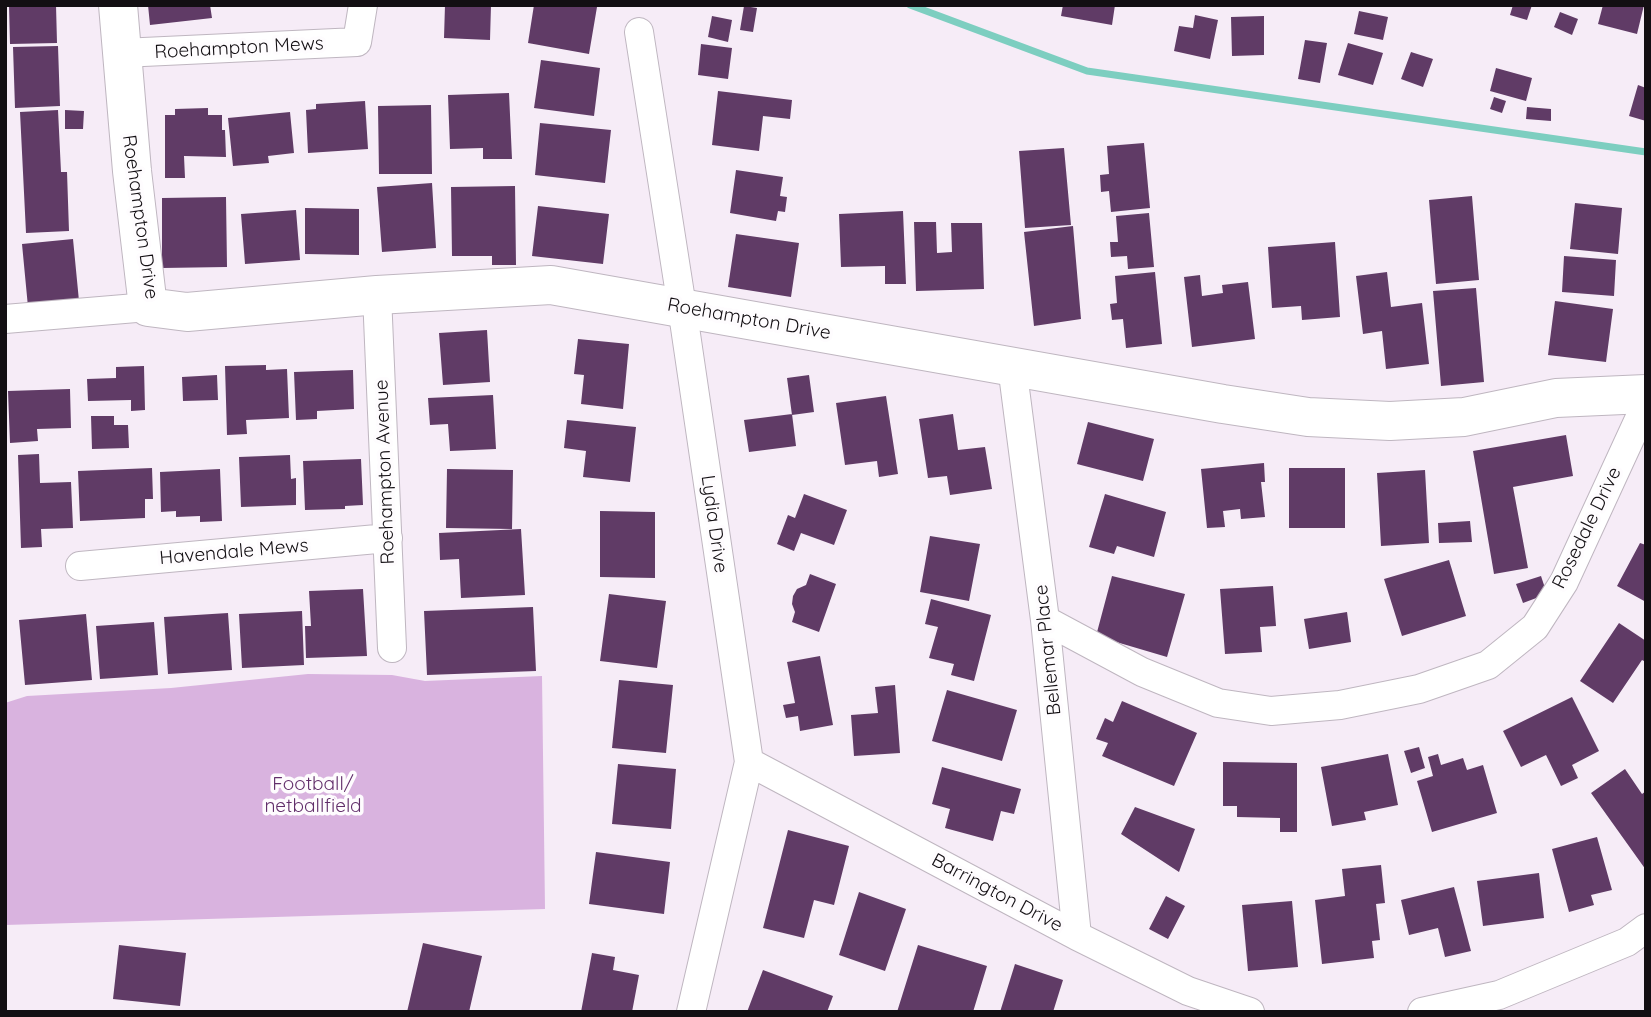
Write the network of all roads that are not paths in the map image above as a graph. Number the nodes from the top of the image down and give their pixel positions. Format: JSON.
{"nodes":[{"id":1,"x":118,"y":5,"type":"edge"},
{"id":2,"x":363,"y":5,"type":"edge"},
{"id":3,"x":639,"y":32,"type":"dead end"},
{"id":4,"x":122,"y":53,"type":"junction"},
{"id":5,"x":377,"y":295,"type":"junction"},
{"id":6,"x":148,"y":307,"type":"junction"},
{"id":7,"x":682,"y":307,"type":"junction"},
{"id":8,"x":5,"y":319,"type":"edge"},
{"id":9,"x":1012,"y":366,"type":"junction"},
{"id":10,"x":1646,"y":394,"type":"edge"},
{"id":11,"x":1646,"y":404,"type":"edge"},
{"id":12,"x":388,"y":538,"type":"junction"},
{"id":13,"x":80,"y":566,"type":"dead end"},
{"id":14,"x":1045,"y":620,"type":"junction"},
{"id":15,"x":392,"y":648,"type":"dead end"},
{"id":16,"x":749,"y":762,"type":"junction"},
{"id":17,"x":1646,"y":928,"type":"edge"},
{"id":18,"x":1077,"y":936,"type":"junction"},
{"id":19,"x":691,"y":1012,"type":"edge"},
{"id":20,"x":1250,"y":1012,"type":"edge"},
{"id":21,"x":1422,"y":1012,"type":"edge"}],
"edges":[{"from":1,"to":4,"type":"street","name":"Roehampton Drive"},
{"from":2,"to":4,"type":"street","name":"Roehampton Mews"},
{"from":3,"to":7,"type":"street","name":"Lydia Drive"},
{"from":4,"to":6,"type":"street","name":"Roehampton Drive"},
{"from":5,"to":6,"type":"street","name":"Roehampton Drive"},
{"from":5,"to":7,"type":"street","name":"Roehampton Drive"},
{"from":5,"to":12,"type":"street","name":"Roehampton Avenue"},
{"from":6,"to":8,"type":"street"},
{"from":7,"to":9,"type":"street","name":"Roehampton Drive"},
{"from":7,"to":16,"type":"street","name":"Lydia Drive"},
{"from":9,"to":10,"type":"street","name":"Roehampton Drive"},
{"from":9,"to":14,"type":"street","name":"Bellemar Place"},
{"from":11,"to":14,"type":"street","name":"Rosedale Drive"},
{"from":12,"to":13,"type":"street","name":"Havendale Mews"},
{"from":12,"to":15,"type":"street","name":"Roehampton Avenue"},
{"from":14,"to":18,"type":"street","name":"Bellemar Place"},
{"from":16,"to":18,"type":"street","name":"Barrington Drive"},
{"from":16,"to":19,"type":"street","name":"Lydia Drive"},
{"from":17,"to":21,"type":"street"},
{"from":18,"to":20,"type":"street","name":"Barrington Drive"}]}
